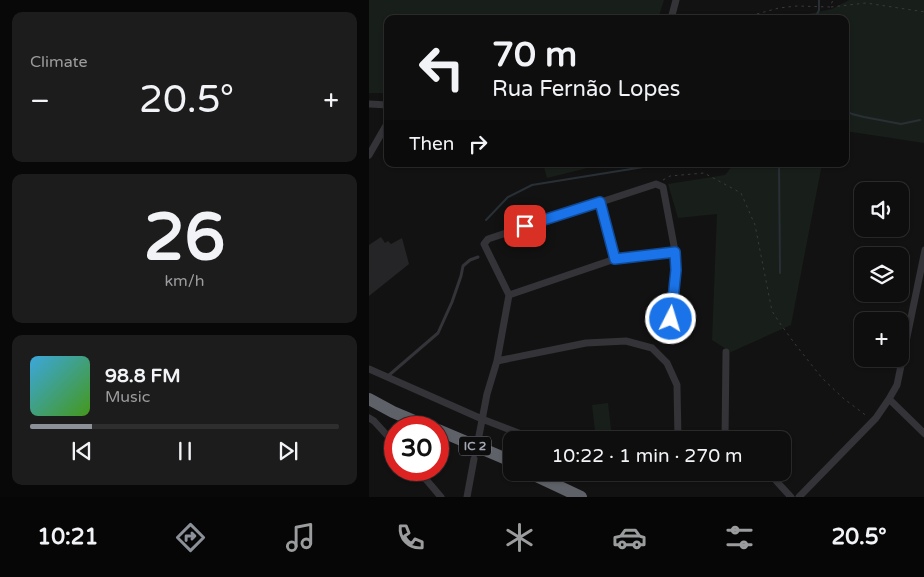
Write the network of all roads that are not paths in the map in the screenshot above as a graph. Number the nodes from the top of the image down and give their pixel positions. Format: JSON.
{"nodes":[{"id":1,"x":676,"y":0,"type":"edge"},
{"id":2,"x":672,"y":15,"type":"edge"},
{"id":3,"x":369,"y":104,"type":"edge"},
{"id":4,"x":384,"y":105,"type":"edge"},
{"id":5,"x":384,"y":129,"type":"edge"},
{"id":6,"x":369,"y":155,"type":"edge"},
{"id":7,"x":600,"y":202,"type":"junction"},
{"id":8,"x":924,"y":250,"type":"edge"},
{"id":9,"x":675,"y":252,"type":"junction"},
{"id":10,"x":477,"y":256,"type":"dead end"},
{"id":11,"x":615,"y":259,"type":"junction"},
{"id":12,"x":509,"y":294,"type":"junction"},
{"id":13,"x":676,"y":331,"type":"dead end"},
{"id":14,"x":726,"y":352,"type":"dead end"},
{"id":15,"x":497,"y":361,"type":"junction"},
{"id":16,"x":369,"y":369,"type":"edge"},
{"id":17,"x":387,"y":377,"type":"junction"},
{"id":18,"x":369,"y":399,"type":"edge"},
{"id":19,"x":889,"y":399,"type":"junction"},
{"id":20,"x":369,"y":405,"type":"edge"},
{"id":21,"x":393,"y":416,"type":"edge"},
{"id":22,"x":402,"y":416,"type":"edge"},
{"id":23,"x":369,"y":418,"type":"edge"},
{"id":24,"x":482,"y":419,"type":"junction"},
{"id":25,"x":513,"y":431,"type":"edge"},
{"id":26,"x":678,"y":431,"type":"edge"},
{"id":27,"x":725,"y":431,"type":"edge"},
{"id":28,"x":384,"y":432,"type":"edge"},
{"id":29,"x":924,"y":434,"type":"edge"},
{"id":30,"x":449,"y":435,"type":"edge"},
{"id":31,"x":449,"y":441,"type":"edge"},
{"id":32,"x":478,"y":442,"type":"dead end"},
{"id":33,"x":503,"y":458,"type":"edge"},
{"id":34,"x":474,"y":459,"type":"dead end"},
{"id":35,"x":503,"y":463,"type":"edge"},
{"id":36,"x":427,"y":481,"type":"edge"},
{"id":37,"x":547,"y":481,"type":"edge"},
{"id":38,"x":556,"y":481,"type":"edge"},
{"id":39,"x":776,"y":481,"type":"edge"},
{"id":40,"x":441,"y":497,"type":"edge"},
{"id":41,"x":467,"y":497,"type":"edge"},
{"id":42,"x":581,"y":497,"type":"edge"},
{"id":43,"x":589,"y":497,"type":"edge"},
{"id":44,"x":791,"y":497,"type":"edge"},
{"id":45,"x":799,"y":497,"type":"edge"}],
"edges":[{"from":1,"to":2,"type":"street"},
{"from":3,"to":4,"type":"street"},
{"from":5,"to":6,"type":"street"},
{"from":7,"to":9,"type":"street"},
{"from":7,"to":11,"type":"street"},
{"from":7,"to":12,"type":"street"},
{"from":8,"to":19,"type":"street"},
{"from":9,"to":11,"type":"street"},
{"from":9,"to":13,"type":"street"},
{"from":10,"to":17,"type":"lane"},
{"from":11,"to":12,"type":"street"},
{"from":12,"to":15,"type":"street"},
{"from":14,"to":27,"type":"street"},
{"from":15,"to":24,"type":"street"},
{"from":15,"to":26,"type":"street"},
{"from":16,"to":17,"type":"street"},
{"from":17,"to":24,"type":"street"},
{"from":18,"to":22,"type":"highway"},
{"from":19,"to":29,"type":"street"},
{"from":19,"to":45,"type":"street"},
{"from":20,"to":21,"type":"highway"},
{"from":23,"to":28,"type":"street"},
{"from":24,"to":25,"type":"street"},
{"from":24,"to":32,"type":"street"},
{"from":30,"to":33,"type":"highway","number":"IC 2"},
{"from":31,"to":35,"type":"highway","number":"IC 2"},
{"from":34,"to":41,"type":"street"},
{"from":36,"to":40,"type":"street"},
{"from":37,"to":42,"type":"highway"},
{"from":38,"to":43,"type":"highway"},
{"from":39,"to":44,"type":"street"}]}
